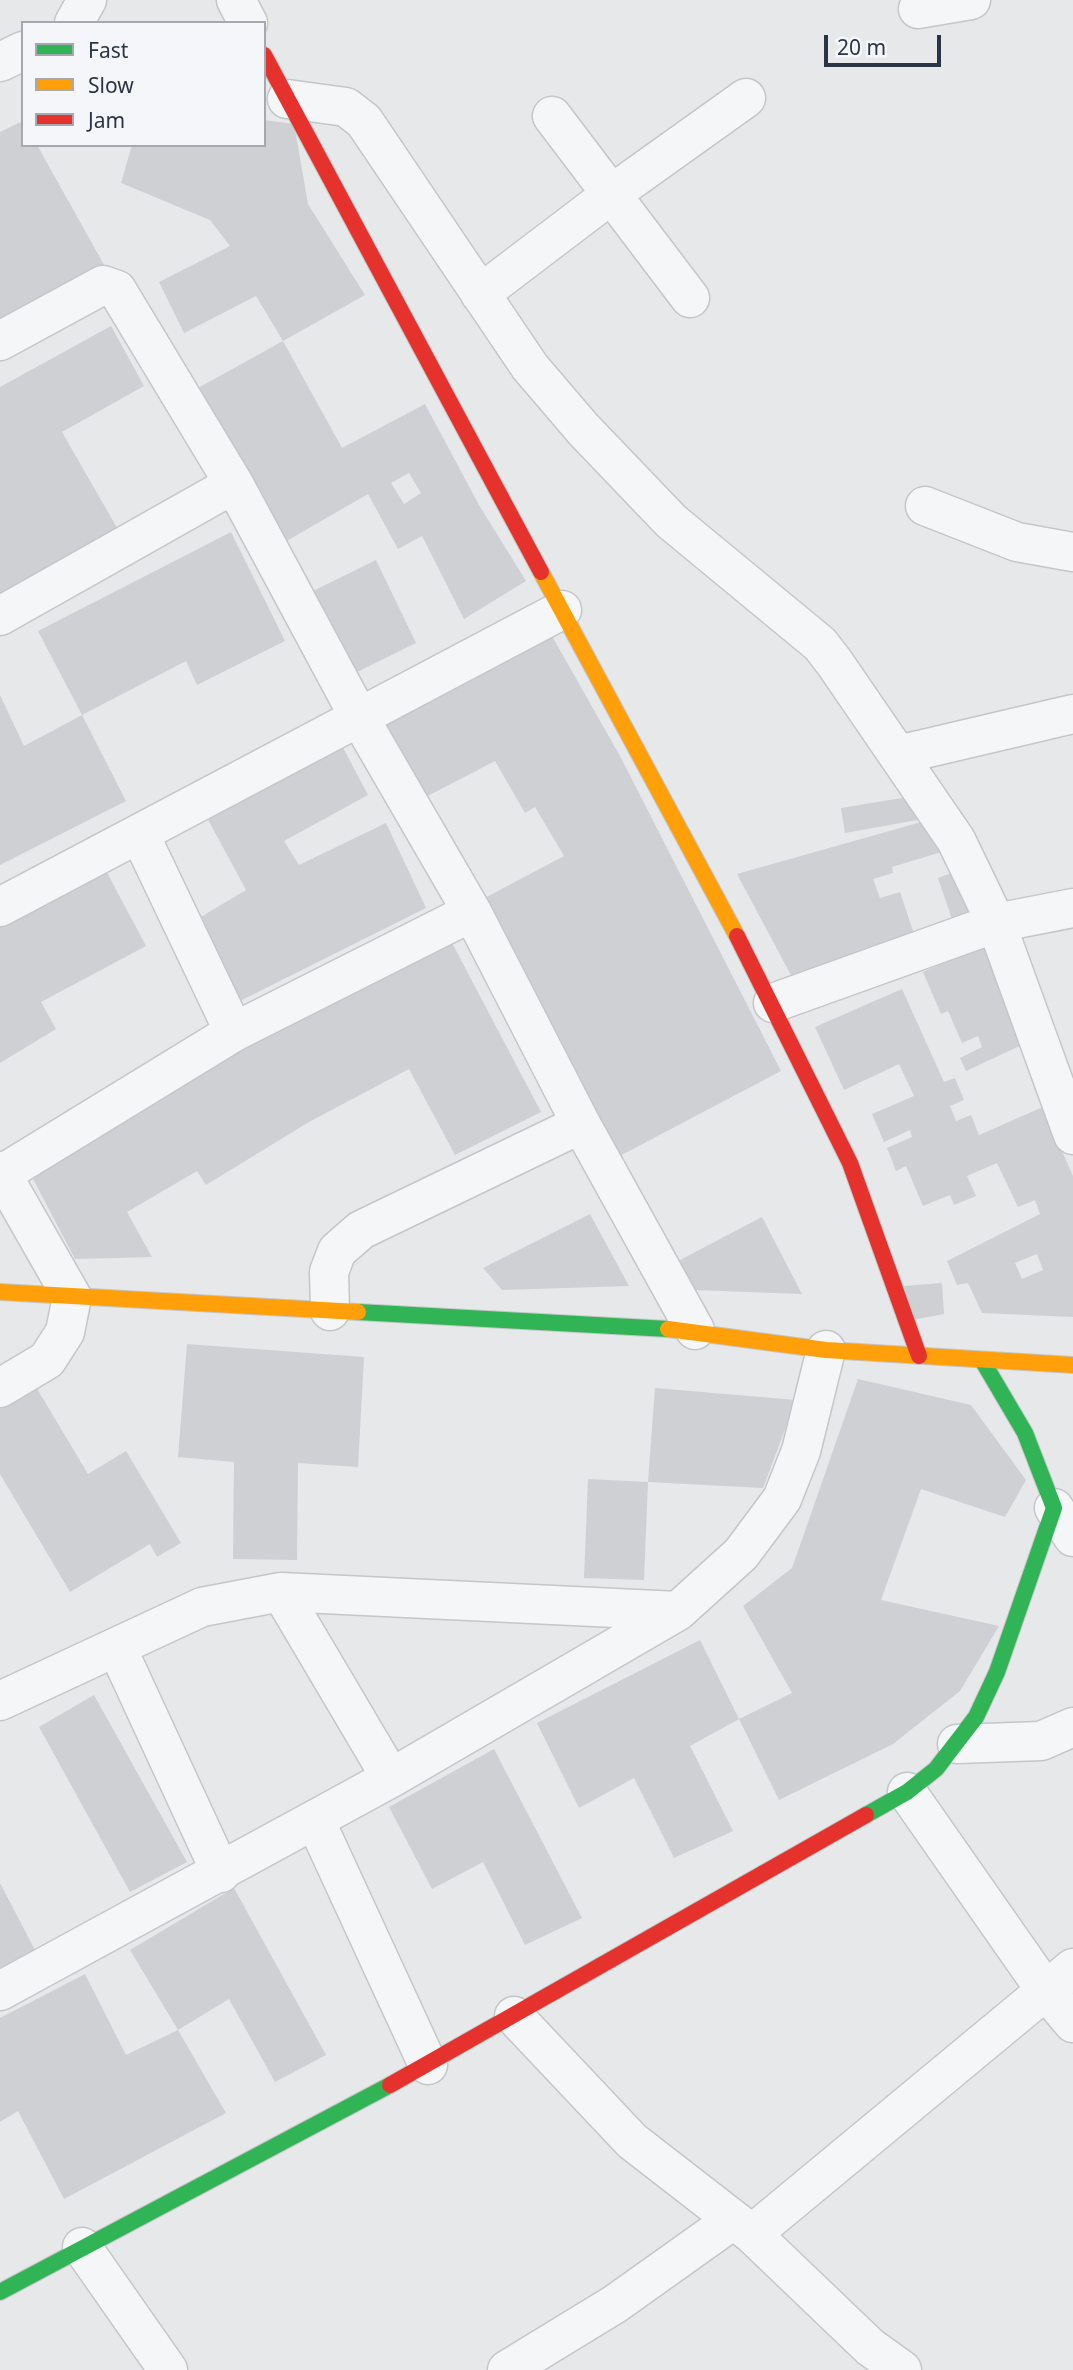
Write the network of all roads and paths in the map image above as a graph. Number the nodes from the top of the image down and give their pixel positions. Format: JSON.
{"nodes":[{"id":1,"x":87,"y":0,"type":"edge"},
{"id":2,"x":971,"y":0,"type":"edge"},
{"id":3,"x":918,"y":9,"type":"dead end"},
{"id":4,"x":75,"y":21,"type":"edge"},
{"id":5,"x":21,"y":52,"type":"edge"},
{"id":6,"x":266,"y":59,"type":"edge"},
{"id":7,"x":0,"y":62,"type":"edge"},
{"id":8,"x":746,"y":98,"type":"dead end"},
{"id":9,"x":287,"y":99,"type":"junction"},
{"id":10,"x":552,"y":116,"type":"dead end"},
{"id":11,"x":613,"y":193,"type":"junction"},
{"id":12,"x":480,"y":294,"type":"junction"},
{"id":13,"x":690,"y":298,"type":"dead end"},
{"id":14,"x":0,"y":341,"type":"edge"},
{"id":15,"x":234,"y":484,"type":"junction"},
{"id":16,"x":925,"y":506,"type":"dead end"},
{"id":17,"x":1073,"y":552,"type":"edge"},
{"id":18,"x":562,"y":610,"type":"junction"},
{"id":19,"x":0,"y":616,"type":"edge"},
{"id":20,"x":1073,"y":714,"type":"edge"},
{"id":21,"x":359,"y":717,"type":"junction"},
{"id":22,"x":898,"y":755,"type":"junction"},
{"id":23,"x":140,"y":835,"type":"junction"},
{"id":24,"x":0,"y":906,"type":"edge"},
{"id":25,"x":1073,"y":908,"type":"edge"},
{"id":26,"x":472,"y":912,"type":"junction"},
{"id":27,"x":996,"y":923,"type":"junction"},
{"id":28,"x":773,"y":1003,"type":"junction"},
{"id":29,"x":234,"y":1032,"type":"junction"},
{"id":30,"x":581,"y":1124,"type":"junction"},
{"id":31,"x":1073,"y":1135,"type":"edge"},
{"id":32,"x":1,"y":1172,"type":"edge"},
{"id":33,"x":0,"y":1292,"type":"edge"},
{"id":34,"x":72,"y":1297,"type":"junction"},
{"id":35,"x":330,"y":1311,"type":"junction"},
{"id":36,"x":695,"y":1330,"type":"junction"},
{"id":37,"x":826,"y":1350,"type":"junction"},
{"id":38,"x":919,"y":1356,"type":"junction"},
{"id":39,"x":982,"y":1360,"type":"junction"},
{"id":40,"x":1073,"y":1365,"type":"edge"},
{"id":41,"x":0,"y":1388,"type":"edge"},
{"id":42,"x":1063,"y":1523,"type":"edge"},
{"id":43,"x":281,"y":1592,"type":"junction"},
{"id":44,"x":678,"y":1611,"type":"junction"},
{"id":45,"x":117,"y":1648,"type":"junction"},
{"id":46,"x":0,"y":1701,"type":"edge"},
{"id":47,"x":1073,"y":1727,"type":"edge"},
{"id":48,"x":957,"y":1744,"type":"junction"},
{"id":49,"x":391,"y":1778,"type":"junction"},
{"id":50,"x":907,"y":1792,"type":"junction"},
{"id":51,"x":315,"y":1821,"type":"junction"},
{"id":52,"x":222,"y":1872,"type":"junction"},
{"id":53,"x":1059,"y":1979,"type":"edge"},
{"id":54,"x":0,"y":1991,"type":"edge"},
{"id":55,"x":514,"y":2016,"type":"junction"},
{"id":56,"x":1073,"y":2022,"type":"edge"},
{"id":57,"x":428,"y":2064,"type":"junction"},
{"id":58,"x":743,"y":2227,"type":"junction"},
{"id":59,"x":82,"y":2248,"type":"junction"},
{"id":60,"x":0,"y":2292,"type":"edge"},
{"id":61,"x":167,"y":2370,"type":"edge"},
{"id":62,"x":507,"y":2370,"type":"edge"},
{"id":63,"x":902,"y":2370,"type":"edge"}],
"edges":[{"from":1,"to":4,"type":"street"},
{"from":2,"to":3,"type":"street"},
{"from":5,"to":7,"type":"street"},
{"from":6,"to":9,"type":"street"},
{"from":8,"to":11,"type":"street"},
{"from":9,"to":12,"type":"street"},
{"from":9,"to":18,"type":"street"},
{"from":10,"to":11,"type":"street"},
{"from":11,"to":12,"type":"street"},
{"from":11,"to":13,"type":"street"},
{"from":12,"to":22,"type":"street"},
{"from":14,"to":15,"type":"street"},
{"from":15,"to":19,"type":"street"},
{"from":15,"to":21,"type":"street"},
{"from":16,"to":17,"type":"street"},
{"from":18,"to":21,"type":"street"},
{"from":18,"to":28,"type":"street"},
{"from":20,"to":22,"type":"street"},
{"from":21,"to":23,"type":"street"},
{"from":21,"to":26,"type":"street"},
{"from":22,"to":27,"type":"street"},
{"from":23,"to":24,"type":"street"},
{"from":23,"to":29,"type":"street"},
{"from":25,"to":27,"type":"street"},
{"from":26,"to":29,"type":"street"},
{"from":26,"to":30,"type":"street"},
{"from":27,"to":28,"type":"street"},
{"from":27,"to":31,"type":"street"},
{"from":28,"to":38,"type":"street"},
{"from":29,"to":32,"type":"street"},
{"from":30,"to":35,"type":"street"},
{"from":30,"to":36,"type":"street"},
{"from":32,"to":34,"type":"street"},
{"from":33,"to":34,"type":"street"},
{"from":34,"to":35,"type":"street"},
{"from":34,"to":41,"type":"street"},
{"from":35,"to":36,"type":"street"},
{"from":36,"to":37,"type":"street"},
{"from":37,"to":38,"type":"street"},
{"from":37,"to":44,"type":"street"},
{"from":38,"to":39,"type":"street"},
{"from":39,"to":40,"type":"street"},
{"from":39,"to":42,"type":"street"},
{"from":42,"to":48,"type":"street"},
{"from":43,"to":44,"type":"street"},
{"from":43,"to":45,"type":"street"},
{"from":43,"to":49,"type":"street"},
{"from":44,"to":49,"type":"street"},
{"from":45,"to":46,"type":"street"},
{"from":45,"to":52,"type":"street"},
{"from":47,"to":48,"type":"street"},
{"from":48,"to":50,"type":"street"},
{"from":49,"to":51,"type":"street"},
{"from":50,"to":53,"type":"street"},
{"from":50,"to":55,"type":"street"},
{"from":51,"to":52,"type":"street"},
{"from":51,"to":57,"type":"street"},
{"from":52,"to":54,"type":"street"},
{"from":53,"to":56,"type":"street"},
{"from":53,"to":58,"type":"street"},
{"from":55,"to":57,"type":"street"},
{"from":55,"to":58,"type":"street"},
{"from":57,"to":59,"type":"street"},
{"from":58,"to":62,"type":"street"},
{"from":58,"to":63,"type":"street"},
{"from":59,"to":60,"type":"street"},
{"from":59,"to":61,"type":"street"}]}
